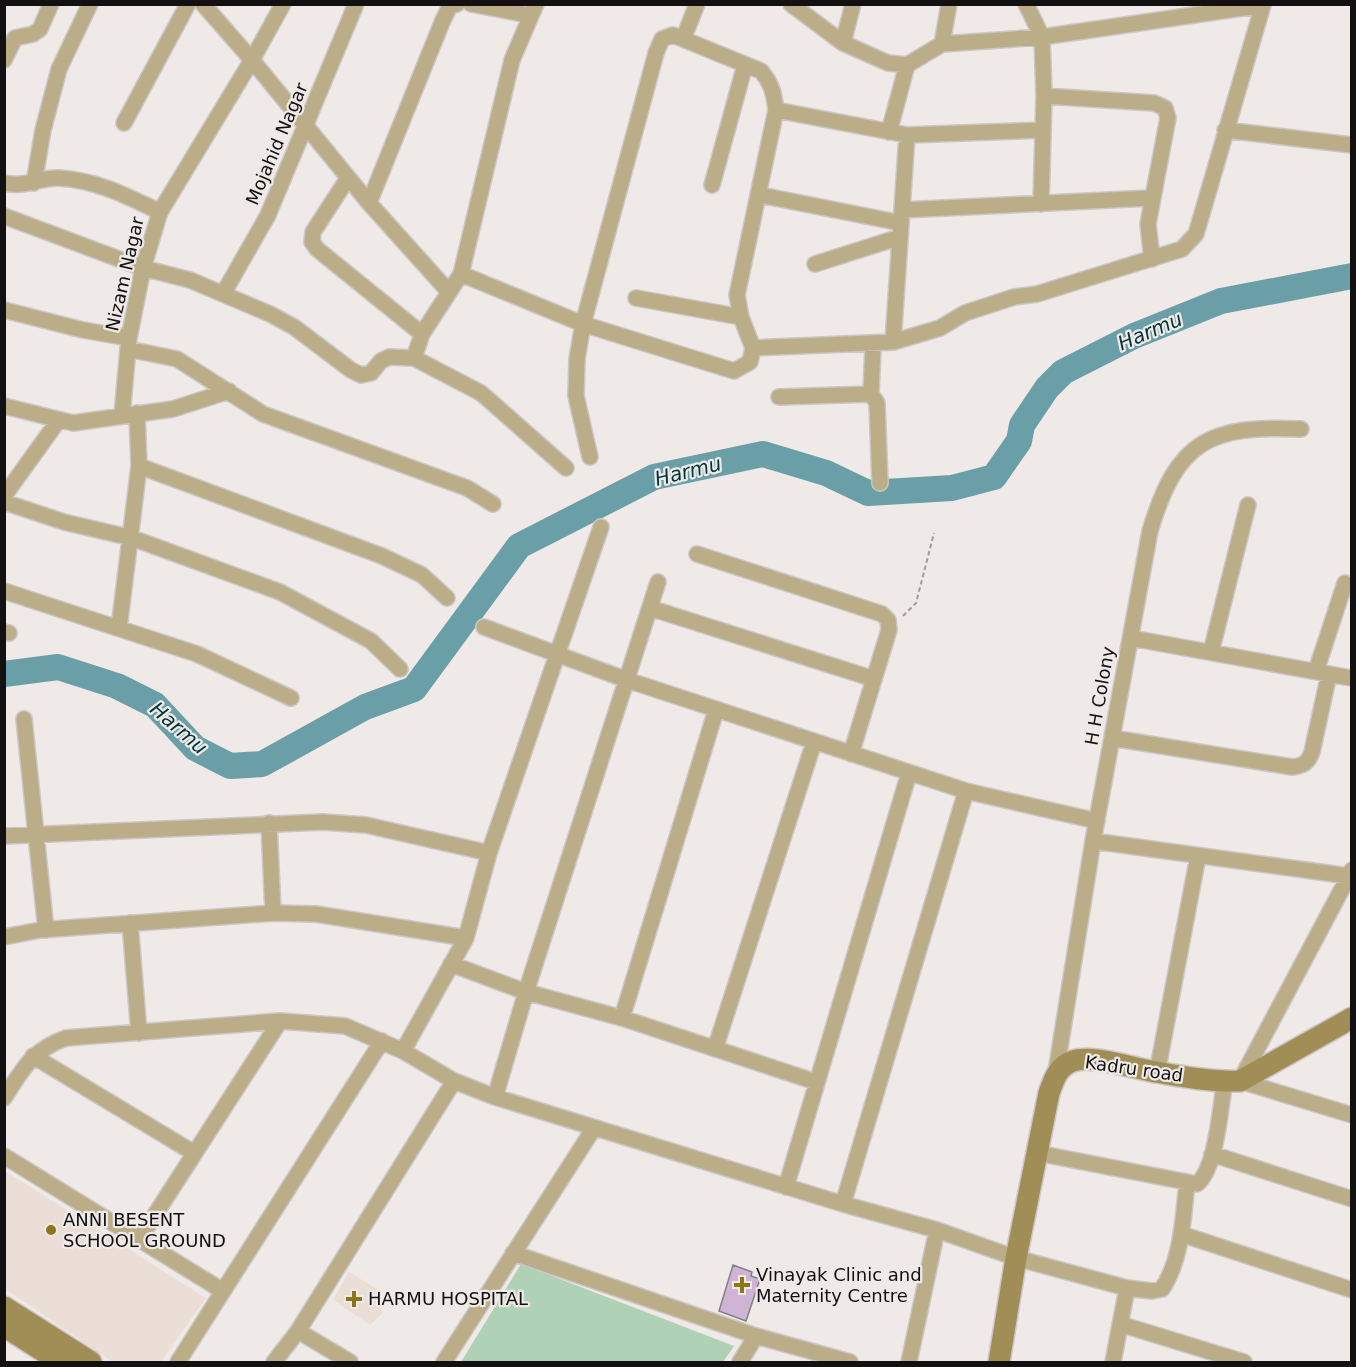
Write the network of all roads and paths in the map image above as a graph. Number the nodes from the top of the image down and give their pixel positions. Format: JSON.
{"nodes":[{"id":1,"x":51,"y":4,"type":"edge"},
{"id":2,"x":90,"y":4,"type":"edge"},
{"id":3,"x":188,"y":4,"type":"edge"},
{"id":4,"x":283,"y":4,"type":"edge"},
{"id":5,"x":356,"y":4,"type":"edge"},
{"id":6,"x":457,"y":4,"type":"edge"},
{"id":7,"x":471,"y":4,"type":"edge"},
{"id":8,"x":697,"y":4,"type":"edge"},
{"id":9,"x":853,"y":4,"type":"edge"},
{"id":10,"x":949,"y":4,"type":"edge"},
{"id":11,"x":1026,"y":4,"type":"edge"},
{"id":12,"x":795,"y":6,"type":"edge"},
{"id":13,"x":211,"y":7,"type":"edge"},
{"id":14,"x":532,"y":10,"type":"edge"},
{"id":15,"x":684,"y":37,"type":"junction"},
{"id":16,"x":1042,"y":37,"type":"junction"},
{"id":17,"x":843,"y":43,"type":"junction"},
{"id":18,"x":942,"y":44,"type":"junction"},
{"id":19,"x":4,"y":60,"type":"edge"},
{"id":20,"x":252,"y":60,"type":"junction"},
{"id":21,"x":745,"y":65,"type":"junction"},
{"id":22,"x":908,"y":65,"type":"junction"},
{"id":23,"x":1044,"y":96,"type":"junction"},
{"id":24,"x":776,"y":110,"type":"junction"},
{"id":25,"x":124,"y":123,"type":"dead end"},
{"id":26,"x":306,"y":128,"type":"junction"},
{"id":27,"x":1042,"y":130,"type":"junction"},
{"id":28,"x":1225,"y":130,"type":"junction"},
{"id":29,"x":889,"y":132,"type":"junction"},
{"id":30,"x":907,"y":135,"type":"junction"},
{"id":31,"x":1352,"y":145,"type":"edge"},
{"id":32,"x":348,"y":178,"type":"junction"},
{"id":33,"x":4,"y":183,"type":"edge"},
{"id":34,"x":34,"y":183,"type":"junction"},
{"id":35,"x":712,"y":185,"type":"dead end"},
{"id":36,"x":760,"y":195,"type":"junction"},
{"id":37,"x":1151,"y":198,"type":"junction"},
{"id":38,"x":369,"y":203,"type":"junction"},
{"id":39,"x":1041,"y":204,"type":"junction"},
{"id":40,"x":160,"y":212,"type":"junction"},
{"id":41,"x":4,"y":216,"type":"edge"},
{"id":42,"x":901,"y":223,"type":"junction"},
{"id":43,"x":1152,"y":259,"type":"junction"},
{"id":44,"x":815,"y":264,"type":"dead end"},
{"id":45,"x":143,"y":268,"type":"junction"},
{"id":46,"x":461,"y":274,"type":"junction"},
{"id":47,"x":449,"y":292,"type":"junction"},
{"id":48,"x":223,"y":294,"type":"junction"},
{"id":49,"x":636,"y":298,"type":"dead end"},
{"id":50,"x":4,"y":310,"type":"edge"},
{"id":51,"x":741,"y":317,"type":"junction"},
{"id":52,"x":583,"y":324,"type":"junction"},
{"id":53,"x":422,"y":334,"type":"junction"},
{"id":54,"x":893,"y":342,"type":"junction"},
{"id":55,"x":129,"y":343,"type":"junction"},
{"id":56,"x":873,"y":345,"type":"junction"},
{"id":57,"x":753,"y":348,"type":"junction"},
{"id":58,"x":414,"y":358,"type":"junction"},
{"id":59,"x":229,"y":391,"type":"junction"},
{"id":60,"x":871,"y":394,"type":"junction"},
{"id":61,"x":778,"y":397,"type":"dead end"},
{"id":62,"x":4,"y":406,"type":"edge"},
{"id":63,"x":130,"y":414,"type":"junction"},
{"id":64,"x":58,"y":421,"type":"junction"},
{"id":65,"x":1301,"y":429,"type":"dead end"},
{"id":66,"x":590,"y":457,"type":"dead end"},
{"id":67,"x":139,"y":466,"type":"junction"},
{"id":68,"x":566,"y":468,"type":"dead end"},
{"id":69,"x":880,"y":483,"type":"dead end"},
{"id":70,"x":4,"y":496,"type":"edge"},
{"id":71,"x":4,"y":502,"type":"edge"},
{"id":72,"x":493,"y":504,"type":"dead end"},
{"id":73,"x":1248,"y":505,"type":"dead end"},
{"id":74,"x":601,"y":527,"type":"dead end"},
{"id":75,"x":934,"y":533,"type":"dead end"},
{"id":76,"x":132,"y":538,"type":"junction"},
{"id":77,"x":697,"y":554,"type":"dead end"},
{"id":78,"x":658,"y":582,"type":"dead end"},
{"id":79,"x":1345,"y":583,"type":"dead end"},
{"id":80,"x":4,"y":591,"type":"edge"},
{"id":81,"x":447,"y":598,"type":"dead end"},
{"id":82,"x":650,"y":608,"type":"junction"},
{"id":83,"x":888,"y":620,"type":"junction"},
{"id":84,"x":484,"y":627,"type":"dead end"},
{"id":85,"x":118,"y":628,"type":"junction"},
{"id":86,"x":1131,"y":638,"type":"junction"},
{"id":87,"x":1211,"y":652,"type":"junction"},
{"id":88,"x":555,"y":655,"type":"junction"},
{"id":89,"x":400,"y":669,"type":"dead end"},
{"id":90,"x":1323,"y":673,"type":"junction"},
{"id":91,"x":1351,"y":678,"type":"edge"},
{"id":92,"x":874,"y":679,"type":"junction"},
{"id":93,"x":627,"y":681,"type":"junction"},
{"id":94,"x":291,"y":698,"type":"dead end"},
{"id":95,"x":716,"y":710,"type":"junction"},
{"id":96,"x":24,"y":719,"type":"dead end"},
{"id":97,"x":1112,"y":738,"type":"junction"},
{"id":98,"x":814,"y":742,"type":"junction"},
{"id":99,"x":851,"y":754,"type":"junction"},
{"id":100,"x":909,"y":773,"type":"junction"},
{"id":101,"x":966,"y":791,"type":"junction"},
{"id":102,"x":1097,"y":821,"type":"junction"},
{"id":103,"x":269,"y":823,"type":"junction"},
{"id":104,"x":36,"y":834,"type":"junction"},
{"id":105,"x":4,"y":836,"type":"edge"},
{"id":106,"x":1094,"y":841,"type":"junction"},
{"id":107,"x":489,"y":853,"type":"junction"},
{"id":108,"x":1198,"y":856,"type":"junction"},
{"id":109,"x":1351,"y":875,"type":"edge"},
{"id":110,"x":273,"y":913,"type":"junction"},
{"id":111,"x":130,"y":923,"type":"junction"},
{"id":112,"x":46,"y":930,"type":"junction"},
{"id":113,"x":4,"y":937,"type":"edge"},
{"id":114,"x":466,"y":938,"type":"junction"},
{"id":115,"x":451,"y":964,"type":"junction"},
{"id":116,"x":526,"y":992,"type":"junction"},
{"id":117,"x":622,"y":1018,"type":"junction"},
{"id":118,"x":1352,"y":1018,"type":"edge"},
{"id":119,"x":280,"y":1021,"type":"junction"},
{"id":120,"x":139,"y":1033,"type":"junction"},
{"id":121,"x":382,"y":1041,"type":"junction"},
{"id":122,"x":716,"y":1049,"type":"junction"},
{"id":123,"x":403,"y":1051,"type":"junction"},
{"id":124,"x":33,"y":1056,"type":"junction"},
{"id":125,"x":1056,"y":1072,"type":"junction"},
{"id":126,"x":1157,"y":1073,"type":"junction"},
{"id":127,"x":454,"y":1081,"type":"junction"},
{"id":128,"x":1232,"y":1081,"type":"junction"},
{"id":129,"x":816,"y":1082,"type":"junction"},
{"id":130,"x":7,"y":1090,"type":"edge"},
{"id":131,"x":495,"y":1097,"type":"junction"},
{"id":132,"x":1352,"y":1115,"type":"edge"},
{"id":133,"x":594,"y":1128,"type":"junction"},
{"id":134,"x":194,"y":1153,"type":"junction"},
{"id":135,"x":1037,"y":1153,"type":"junction"},
{"id":136,"x":1212,"y":1154,"type":"junction"},
{"id":137,"x":4,"y":1156,"type":"edge"},
{"id":138,"x":1187,"y":1183,"type":"junction"},
{"id":139,"x":786,"y":1187,"type":"junction"},
{"id":140,"x":1352,"y":1199,"type":"edge"},
{"id":141,"x":843,"y":1204,"type":"junction"},
{"id":142,"x":937,"y":1230,"type":"junction"},
{"id":143,"x":1181,"y":1234,"type":"junction"},
{"id":144,"x":140,"y":1238,"type":"junction"},
{"id":145,"x":513,"y":1253,"type":"junction"},
{"id":146,"x":1016,"y":1258,"type":"junction"},
{"id":147,"x":1127,"y":1288,"type":"junction"},
{"id":148,"x":1352,"y":1290,"type":"edge"},
{"id":149,"x":223,"y":1291,"type":"junction"},
{"id":150,"x":4,"y":1307,"type":"edge"},
{"id":151,"x":1120,"y":1324,"type":"junction"},
{"id":152,"x":4,"y":1326,"type":"edge"},
{"id":153,"x":298,"y":1331,"type":"junction"},
{"id":154,"x":756,"y":1336,"type":"junction"},
{"id":155,"x":60,"y":1362,"type":"edge"},
{"id":156,"x":92,"y":1362,"type":"edge"},
{"id":157,"x":178,"y":1362,"type":"edge"},
{"id":158,"x":274,"y":1362,"type":"edge"},
{"id":159,"x":350,"y":1362,"type":"edge"},
{"id":160,"x":444,"y":1362,"type":"edge"},
{"id":161,"x":740,"y":1362,"type":"edge"},
{"id":162,"x":850,"y":1362,"type":"edge"},
{"id":163,"x":909,"y":1362,"type":"edge"},
{"id":164,"x":999,"y":1362,"type":"edge"},
{"id":165,"x":1113,"y":1362,"type":"edge"},
{"id":166,"x":1244,"y":1362,"type":"edge"}],
"edges":[{"from":1,"to":19,"type":"street"},
{"from":2,"to":34,"type":"street"},
{"from":3,"to":25,"type":"street"},
{"from":4,"to":20,"type":"street","name":"Nizam Nagar"},
{"from":5,"to":26,"type":"street","name":"Mojahid Nagar"},
{"from":6,"to":38,"type":"street"},
{"from":7,"to":14,"type":"street"},
{"from":8,"to":15,"type":"street"},
{"from":9,"to":17,"type":"street"},
{"from":10,"to":18,"type":"street"},
{"from":11,"to":16,"type":"street"},
{"from":12,"to":17,"type":"street"},
{"from":13,"to":20,"type":"street"},
{"from":14,"to":46,"type":"street"},
{"from":15,"to":21,"type":"street"},
{"from":15,"to":52,"type":"street"},
{"from":16,"to":18,"type":"street"},
{"from":16,"to":23,"type":"street"},
{"from":16,"to":28,"type":"street"},
{"from":17,"to":22,"type":"street"},
{"from":18,"to":22,"type":"street"},
{"from":20,"to":26,"type":"street"},
{"from":20,"to":40,"type":"street","name":"Nizam Nagar"},
{"from":21,"to":24,"type":"street"},
{"from":21,"to":35,"type":"street"},
{"from":22,"to":29,"type":"street"},
{"from":23,"to":27,"type":"street"},
{"from":23,"to":37,"type":"street"},
{"from":24,"to":29,"type":"street"},
{"from":24,"to":36,"type":"street"},
{"from":26,"to":32,"type":"street"},
{"from":26,"to":48,"type":"street","name":"Mojahid Nagar"},
{"from":27,"to":30,"type":"street"},
{"from":27,"to":39,"type":"street"},
{"from":28,"to":31,"type":"street"},
{"from":28,"to":43,"type":"street"},
{"from":29,"to":30,"type":"street"},
{"from":30,"to":42,"type":"street"},
{"from":32,"to":38,"type":"street"},
{"from":32,"to":53,"type":"street"},
{"from":33,"to":34,"type":"street"},
{"from":34,"to":40,"type":"street"},
{"from":36,"to":42,"type":"street"},
{"from":36,"to":51,"type":"street"},
{"from":37,"to":39,"type":"street"},
{"from":37,"to":43,"type":"street"},
{"from":38,"to":47,"type":"street"},
{"from":39,"to":42,"type":"street"},
{"from":40,"to":45,"type":"street","name":"Nizam Nagar"},
{"from":41,"to":45,"type":"street"},
{"from":42,"to":44,"type":"street"},
{"from":42,"to":54,"type":"street"},
{"from":43,"to":54,"type":"street"},
{"from":45,"to":48,"type":"street"},
{"from":45,"to":55,"type":"street","name":"Nizam Nagar"},
{"from":46,"to":47,"type":"street"},
{"from":46,"to":52,"type":"street"},
{"from":47,"to":53,"type":"street"},
{"from":48,"to":58,"type":"street"},
{"from":49,"to":51,"type":"street"},
{"from":50,"to":55,"type":"street"},
{"from":51,"to":57,"type":"street"},
{"from":52,"to":57,"type":"street"},
{"from":52,"to":66,"type":"street"},
{"from":53,"to":58,"type":"street"},
{"from":54,"to":56,"type":"street"},
{"from":55,"to":59,"type":"street"},
{"from":55,"to":63,"type":"street","name":"Nizam Nagar"},
{"from":56,"to":57,"type":"street"},
{"from":56,"to":60,"type":"street"},
{"from":58,"to":68,"type":"street"},
{"from":59,"to":63,"type":"street"},
{"from":59,"to":72,"type":"street"},
{"from":60,"to":61,"type":"street"},
{"from":60,"to":69,"type":"street"},
{"from":62,"to":64,"type":"street"},
{"from":63,"to":64,"type":"street"},
{"from":63,"to":67,"type":"street","name":"Nizam Nagar"},
{"from":64,"to":70,"type":"street"},
{"from":65,"to":86,"type":"street","name":"H H Colony"},
{"from":67,"to":76,"type":"street","name":"Nizam Nagar"},
{"from":67,"to":81,"type":"street"},
{"from":71,"to":76,"type":"street"},
{"from":73,"to":87,"type":"street"},
{"from":74,"to":88,"type":"street"},
{"from":75,"to":83,"type":"path"},
{"from":76,"to":85,"type":"street","name":"Nizam Nagar"},
{"from":76,"to":89,"type":"street"},
{"from":77,"to":83,"type":"street"},
{"from":78,"to":82,"type":"street"},
{"from":79,"to":90,"type":"street"},
{"from":80,"to":85,"type":"street"},
{"from":82,"to":92,"type":"street"},
{"from":82,"to":93,"type":"street"},
{"from":83,"to":92,"type":"street"},
{"from":84,"to":88,"type":"street"},
{"from":85,"to":94,"type":"street"},
{"from":86,"to":87,"type":"street"},
{"from":86,"to":97,"type":"street","name":"H H Colony"},
{"from":87,"to":90,"type":"street"},
{"from":88,"to":93,"type":"street"},
{"from":88,"to":107,"type":"street"},
{"from":90,"to":91,"type":"street"},
{"from":90,"to":97,"type":"street"},
{"from":92,"to":99,"type":"street"},
{"from":93,"to":95,"type":"street"},
{"from":93,"to":116,"type":"street"},
{"from":95,"to":98,"type":"street"},
{"from":95,"to":117,"type":"street"},
{"from":96,"to":104,"type":"street"},
{"from":97,"to":102,"type":"street","name":"H H Colony"},
{"from":98,"to":99,"type":"street"},
{"from":98,"to":122,"type":"street"},
{"from":99,"to":100,"type":"street"},
{"from":100,"to":101,"type":"street"},
{"from":100,"to":129,"type":"street"},
{"from":101,"to":102,"type":"street"},
{"from":101,"to":141,"type":"street"},
{"from":102,"to":106,"type":"street","name":"H H Colony"},
{"from":103,"to":104,"type":"street"},
{"from":103,"to":107,"type":"street"},
{"from":103,"to":110,"type":"street"},
{"from":104,"to":105,"type":"street"},
{"from":104,"to":112,"type":"street"},
{"from":106,"to":108,"type":"street"},
{"from":106,"to":125,"type":"street","name":"H H Colony"},
{"from":107,"to":114,"type":"street"},
{"from":108,"to":109,"type":"street"},
{"from":108,"to":126,"type":"street"},
{"from":109,"to":128,"type":"street"},
{"from":110,"to":111,"type":"street"},
{"from":110,"to":114,"type":"street"},
{"from":111,"to":112,"type":"street"},
{"from":111,"to":120,"type":"street"},
{"from":112,"to":113,"type":"street"},
{"from":114,"to":115,"type":"street"},
{"from":115,"to":116,"type":"street"},
{"from":115,"to":123,"type":"street"},
{"from":116,"to":117,"type":"street"},
{"from":116,"to":131,"type":"street"},
{"from":117,"to":122,"type":"street"},
{"from":118,"to":128,"type":"main road"},
{"from":119,"to":120,"type":"street"},
{"from":119,"to":121,"type":"street"},
{"from":119,"to":134,"type":"street"},
{"from":120,"to":124,"type":"street"},
{"from":121,"to":123,"type":"street"},
{"from":121,"to":149,"type":"street"},
{"from":122,"to":129,"type":"street"},
{"from":123,"to":127,"type":"street"},
{"from":124,"to":130,"type":"street"},
{"from":124,"to":134,"type":"street"},
{"from":125,"to":126,"type":"main road","name":"Kadru road"},
{"from":125,"to":135,"type":"main road"},
{"from":126,"to":128,"type":"main road","name":"Kadru road"},
{"from":127,"to":131,"type":"street"},
{"from":127,"to":153,"type":"street"},
{"from":128,"to":132,"type":"street"},
{"from":128,"to":136,"type":"street"},
{"from":129,"to":139,"type":"street"},
{"from":131,"to":133,"type":"street"},
{"from":133,"to":139,"type":"street"},
{"from":133,"to":145,"type":"street"},
{"from":134,"to":144,"type":"street"},
{"from":135,"to":138,"type":"street"},
{"from":135,"to":146,"type":"main road"},
{"from":136,"to":138,"type":"street"},
{"from":136,"to":140,"type":"street"},
{"from":137,"to":144,"type":"street"},
{"from":138,"to":143,"type":"street"},
{"from":139,"to":141,"type":"street"},
{"from":141,"to":142,"type":"street"},
{"from":142,"to":146,"type":"street"},
{"from":142,"to":163,"type":"street"},
{"from":143,"to":147,"type":"street"},
{"from":143,"to":148,"type":"street"},
{"from":144,"to":149,"type":"street"},
{"from":145,"to":154,"type":"street"},
{"from":145,"to":160,"type":"street"},
{"from":146,"to":147,"type":"street"},
{"from":146,"to":164,"type":"main road"},
{"from":147,"to":151,"type":"street"},
{"from":149,"to":157,"type":"street"},
{"from":150,"to":156,"type":"main road"},
{"from":151,"to":165,"type":"street"},
{"from":151,"to":166,"type":"street"},
{"from":152,"to":155,"type":"main road"},
{"from":153,"to":158,"type":"street"},
{"from":153,"to":159,"type":"street"},
{"from":154,"to":161,"type":"street"},
{"from":154,"to":162,"type":"street"}]}
